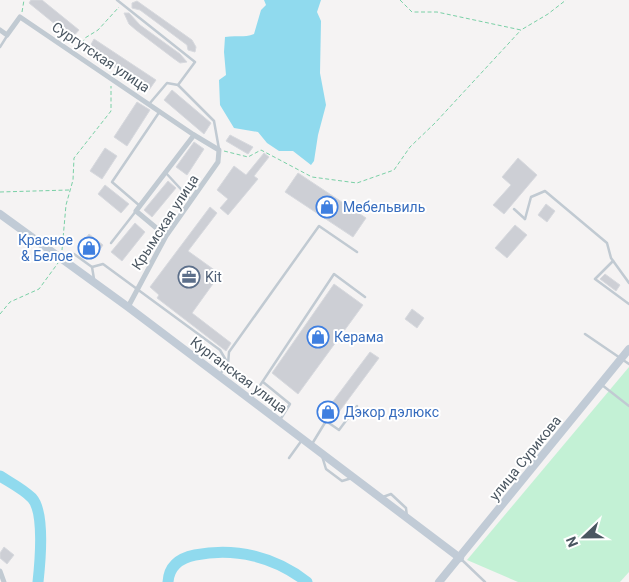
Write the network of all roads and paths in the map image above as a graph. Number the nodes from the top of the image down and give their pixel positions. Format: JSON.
{"nodes":[{"id":1,"x":24,"y":0,"type":"edge"},
{"id":2,"x":116,"y":0,"type":"edge"},
{"id":3,"x":400,"y":0,"type":"edge"},
{"id":4,"x":566,"y":0,"type":"edge"},
{"id":5,"x":121,"y":4,"type":"junction"},
{"id":6,"x":20,"y":17,"type":"junction"},
{"id":7,"x":0,"y":30,"type":"edge"},
{"id":8,"x":521,"y":30,"type":"junction"},
{"id":9,"x":7,"y":35,"type":"junction"},
{"id":10,"x":0,"y":47,"type":"edge"},
{"id":11,"x":76,"y":54,"type":"junction"},
{"id":12,"x":110,"y":79,"type":"junction"},
{"id":13,"x":178,"y":86,"type":"junction"},
{"id":14,"x":150,"y":103,"type":"junction"},
{"id":15,"x":160,"y":111,"type":"junction"},
{"id":16,"x":194,"y":135,"type":"junction"},
{"id":17,"x":219,"y":150,"type":"junction"},
{"id":18,"x":165,"y":172,"type":"junction"},
{"id":19,"x":70,"y":190,"type":"junction"},
{"id":20,"x":0,"y":192,"type":"edge"},
{"id":21,"x":191,"y":200,"type":"junction"},
{"id":22,"x":140,"y":206,"type":"junction"},
{"id":23,"x":514,"y":209,"type":"dead end"},
{"id":24,"x":136,"y":211,"type":"junction"},
{"id":25,"x":0,"y":214,"type":"edge"},
{"id":26,"x":166,"y":236,"type":"junction"},
{"id":27,"x":111,"y":243,"type":"dead end"},
{"id":28,"x":357,"y":252,"type":"dead end"},
{"id":29,"x":61,"y":259,"type":"junction"},
{"id":30,"x":613,"y":261,"type":"junction"},
{"id":31,"x":92,"y":268,"type":"junction"},
{"id":32,"x":94,"y":283,"type":"junction"},
{"id":33,"x":629,"y":283,"type":"edge"},
{"id":34,"x":136,"y":287,"type":"junction"},
{"id":35,"x":365,"y":297,"type":"dead end"},
{"id":36,"x":629,"y":304,"type":"edge"},
{"id":37,"x":128,"y":307,"type":"junction"},
{"id":38,"x":0,"y":314,"type":"edge"},
{"id":39,"x":585,"y":334,"type":"dead end"},
{"id":40,"x":629,"y":348,"type":"edge"},
{"id":41,"x":622,"y":358,"type":"junction"},
{"id":42,"x":228,"y":364,"type":"junction"},
{"id":43,"x":629,"y":364,"type":"edge"},
{"id":44,"x":219,"y":376,"type":"junction"},
{"id":45,"x":262,"y":382,"type":"junction"},
{"id":46,"x":600,"y":384,"type":"junction"},
{"id":47,"x":250,"y":400,"type":"junction"},
{"id":48,"x":357,"y":406,"type":"dead end"},
{"id":49,"x":629,"y":406,"type":"edge"},
{"id":50,"x":279,"y":421,"type":"junction"},
{"id":51,"x":303,"y":439,"type":"junction"},
{"id":52,"x":311,"y":445,"type":"junction"},
{"id":53,"x":289,"y":458,"type":"dead end"},
{"id":54,"x":460,"y":558,"type":"junction"},
{"id":55,"x":0,"y":571,"type":"edge"},
{"id":56,"x":4,"y":582,"type":"edge"},
{"id":57,"x":439,"y":582,"type":"edge"},
{"id":58,"x":485,"y":582,"type":"edge"}],
"edges":[{"from":1,"to":6,"type":"path"},
{"from":2,"to":5,"type":"lane"},
{"from":3,"to":8,"type":"path"},
{"from":4,"to":8,"type":"path"},
{"from":5,"to":11,"type":"path"},
{"from":5,"to":13,"type":"lane"},
{"from":6,"to":9,"type":"street"},
{"from":6,"to":11,"type":"street","name":"Сургутская улица"},
{"from":7,"to":9,"type":"street"},
{"from":8,"to":17,"type":"path"},
{"from":9,"to":10,"type":"lane"},
{"from":11,"to":12,"type":"street","name":"Сургутская улица"},
{"from":12,"to":14,"type":"street","name":"Сургутская улица"},
{"from":12,"to":19,"type":"path"},
{"from":13,"to":14,"type":"lane"},
{"from":13,"to":17,"type":"lane"},
{"from":14,"to":15,"type":"street","name":"Сургутская улица"},
{"from":15,"to":16,"type":"street","name":"Сургутская улица"},
{"from":15,"to":22,"type":"lane"},
{"from":16,"to":17,"type":"street","name":"Сургутская улица"},
{"from":16,"to":18,"type":"street"},
{"from":17,"to":21,"type":"street","name":"Крымская улица"},
{"from":18,"to":21,"type":"lane"},
{"from":18,"to":22,"type":"street"},
{"from":19,"to":20,"type":"path"},
{"from":19,"to":29,"type":"path"},
{"from":21,"to":26,"type":"street","name":"Крымская улица"},
{"from":22,"to":24,"type":"street"},
{"from":23,"to":30,"type":"lane"},
{"from":24,"to":26,"type":"street"},
{"from":24,"to":27,"type":"lane"},
{"from":25,"to":29,"type":"main road","name":"Курганская улица"},
{"from":26,"to":34,"type":"street","name":"Крымская улица"},
{"from":28,"to":42,"type":"lane"},
{"from":29,"to":31,"type":"lane"},
{"from":29,"to":32,"type":"main road","name":"Курганская улица"},
{"from":29,"to":38,"type":"path"},
{"from":30,"to":33,"type":"lane"},
{"from":30,"to":36,"type":"lane"},
{"from":31,"to":32,"type":"lane"},
{"from":31,"to":34,"type":"lane"},
{"from":32,"to":37,"type":"main road","name":"Курганская улица"},
{"from":34,"to":37,"type":"street","name":"Крымская улица"},
{"from":34,"to":42,"type":"lane"},
{"from":35,"to":45,"type":"lane"},
{"from":37,"to":44,"type":"main road","name":"Курганская улица"},
{"from":39,"to":41,"type":"lane"},
{"from":40,"to":41,"type":"main road","name":"улица Сурикова"},
{"from":41,"to":43,"type":"lane"},
{"from":41,"to":46,"type":"main road","name":"улица Сурикова"},
{"from":42,"to":44,"type":"lane"},
{"from":44,"to":47,"type":"main road","name":"Курганская улица"},
{"from":45,"to":47,"type":"lane"},
{"from":45,"to":50,"type":"lane"},
{"from":46,"to":49,"type":"lane"},
{"from":46,"to":54,"type":"main road","name":"улица Сурикова"},
{"from":47,"to":50,"type":"main road","name":"Курганская улица"},
{"from":48,"to":52,"type":"lane"},
{"from":50,"to":51,"type":"main road","name":"Курганская улица"},
{"from":51,"to":52,"type":"main road","name":"Курганская улица"},
{"from":51,"to":53,"type":"lane"},
{"from":52,"to":54,"type":"main road","name":"Курганская улица"},
{"from":54,"to":57,"type":"main road","name":"улица Сурикова"},
{"from":54,"to":58,"type":"lane"},
{"from":55,"to":56,"type":"street"}]}
